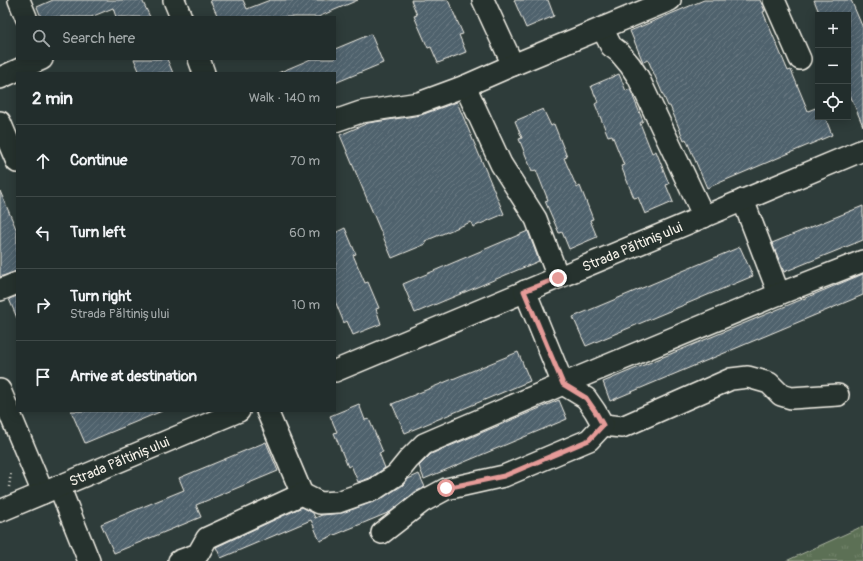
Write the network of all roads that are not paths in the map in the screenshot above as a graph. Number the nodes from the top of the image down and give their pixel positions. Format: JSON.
{"nodes":[{"id":1,"x":19,"y":0,"type":"edge"},
{"id":2,"x":174,"y":0,"type":"edge"},
{"id":3,"x":483,"y":0,"type":"edge"},
{"id":4,"x":670,"y":0,"type":"edge"},
{"id":5,"x":774,"y":0,"type":"edge"},
{"id":6,"x":26,"y":16,"type":"edge"},
{"id":7,"x":181,"y":16,"type":"edge"},
{"id":8,"x":602,"y":28,"type":"junction"},
{"id":9,"x":800,"y":59,"type":"dead end"},
{"id":10,"x":40,"y":60,"type":"edge"},
{"id":11,"x":198,"y":60,"type":"edge"},
{"id":12,"x":513,"y":65,"type":"junction"},
{"id":13,"x":204,"y":72,"type":"edge"},
{"id":14,"x":0,"y":78,"type":"edge"},
{"id":15,"x":465,"y":86,"type":"junction"},
{"id":16,"x":336,"y":121,"type":"edge"},
{"id":17,"x":0,"y":122,"type":"edge"},
{"id":18,"x":863,"y":150,"type":"edge"},
{"id":19,"x":16,"y":160,"type":"edge"},
{"id":20,"x":743,"y":200,"type":"junction"},
{"id":21,"x":704,"y":217,"type":"junction"},
{"id":22,"x":863,"y":261,"type":"edge"},
{"id":23,"x":558,"y":278,"type":"junction"},
{"id":24,"x":16,"y":283,"type":"edge"},
{"id":25,"x":0,"y":290,"type":"edge"},
{"id":26,"x":524,"y":291,"type":"junction"},
{"id":27,"x":779,"y":294,"type":"junction"},
{"id":28,"x":336,"y":371,"type":"edge"},
{"id":29,"x":563,"y":384,"type":"junction"},
{"id":30,"x":0,"y":390,"type":"edge"},
{"id":31,"x":838,"y":395,"type":"dead end"},
{"id":32,"x":237,"y":412,"type":"edge"},
{"id":33,"x":267,"y":412,"type":"edge"},
{"id":34,"x":603,"y":425,"type":"junction"},
{"id":35,"x":51,"y":489,"type":"junction"},
{"id":36,"x":302,"y":494,"type":"junction"},
{"id":37,"x":0,"y":511,"type":"edge"},
{"id":38,"x":382,"y":533,"type":"dead end"},
{"id":39,"x":89,"y":561,"type":"edge"},
{"id":40,"x":179,"y":561,"type":"edge"}],
"edges":[{"from":1,"to":6,"type":"street"},
{"from":2,"to":7,"type":"street"},
{"from":3,"to":12,"type":"street"},
{"from":4,"to":8,"type":"street"},
{"from":5,"to":9,"type":"street"},
{"from":8,"to":12,"type":"street"},
{"from":8,"to":21,"type":"street"},
{"from":10,"to":14,"type":"street"},
{"from":11,"to":13,"type":"street"},
{"from":12,"to":15,"type":"street"},
{"from":15,"to":16,"type":"street"},
{"from":15,"to":23,"type":"street"},
{"from":17,"to":19,"type":"street"},
{"from":18,"to":20,"type":"street","name":"Strada Păltinișului"},
{"from":20,"to":21,"type":"street","name":"Strada Păltinișului"},
{"from":20,"to":27,"type":"street"},
{"from":21,"to":23,"type":"street","name":"Strada Păltinișului"},
{"from":22,"to":27,"type":"street"},
{"from":23,"to":26,"type":"street","name":"Strada Păltinișului"},
{"from":24,"to":25,"type":"street"},
{"from":26,"to":28,"type":"street","name":"Strada Păltinișului"},
{"from":26,"to":29,"type":"street"},
{"from":27,"to":29,"type":"street"},
{"from":29,"to":34,"type":"street"},
{"from":29,"to":36,"type":"street"},
{"from":30,"to":35,"type":"street"},
{"from":31,"to":34,"type":"street"},
{"from":32,"to":35,"type":"street","name":"Strada Păltinișului"},
{"from":33,"to":36,"type":"street"},
{"from":34,"to":38,"type":"street"},
{"from":35,"to":37,"type":"street","name":"Strada Păltinișului"},
{"from":35,"to":39,"type":"street"},
{"from":36,"to":40,"type":"street"}]}
